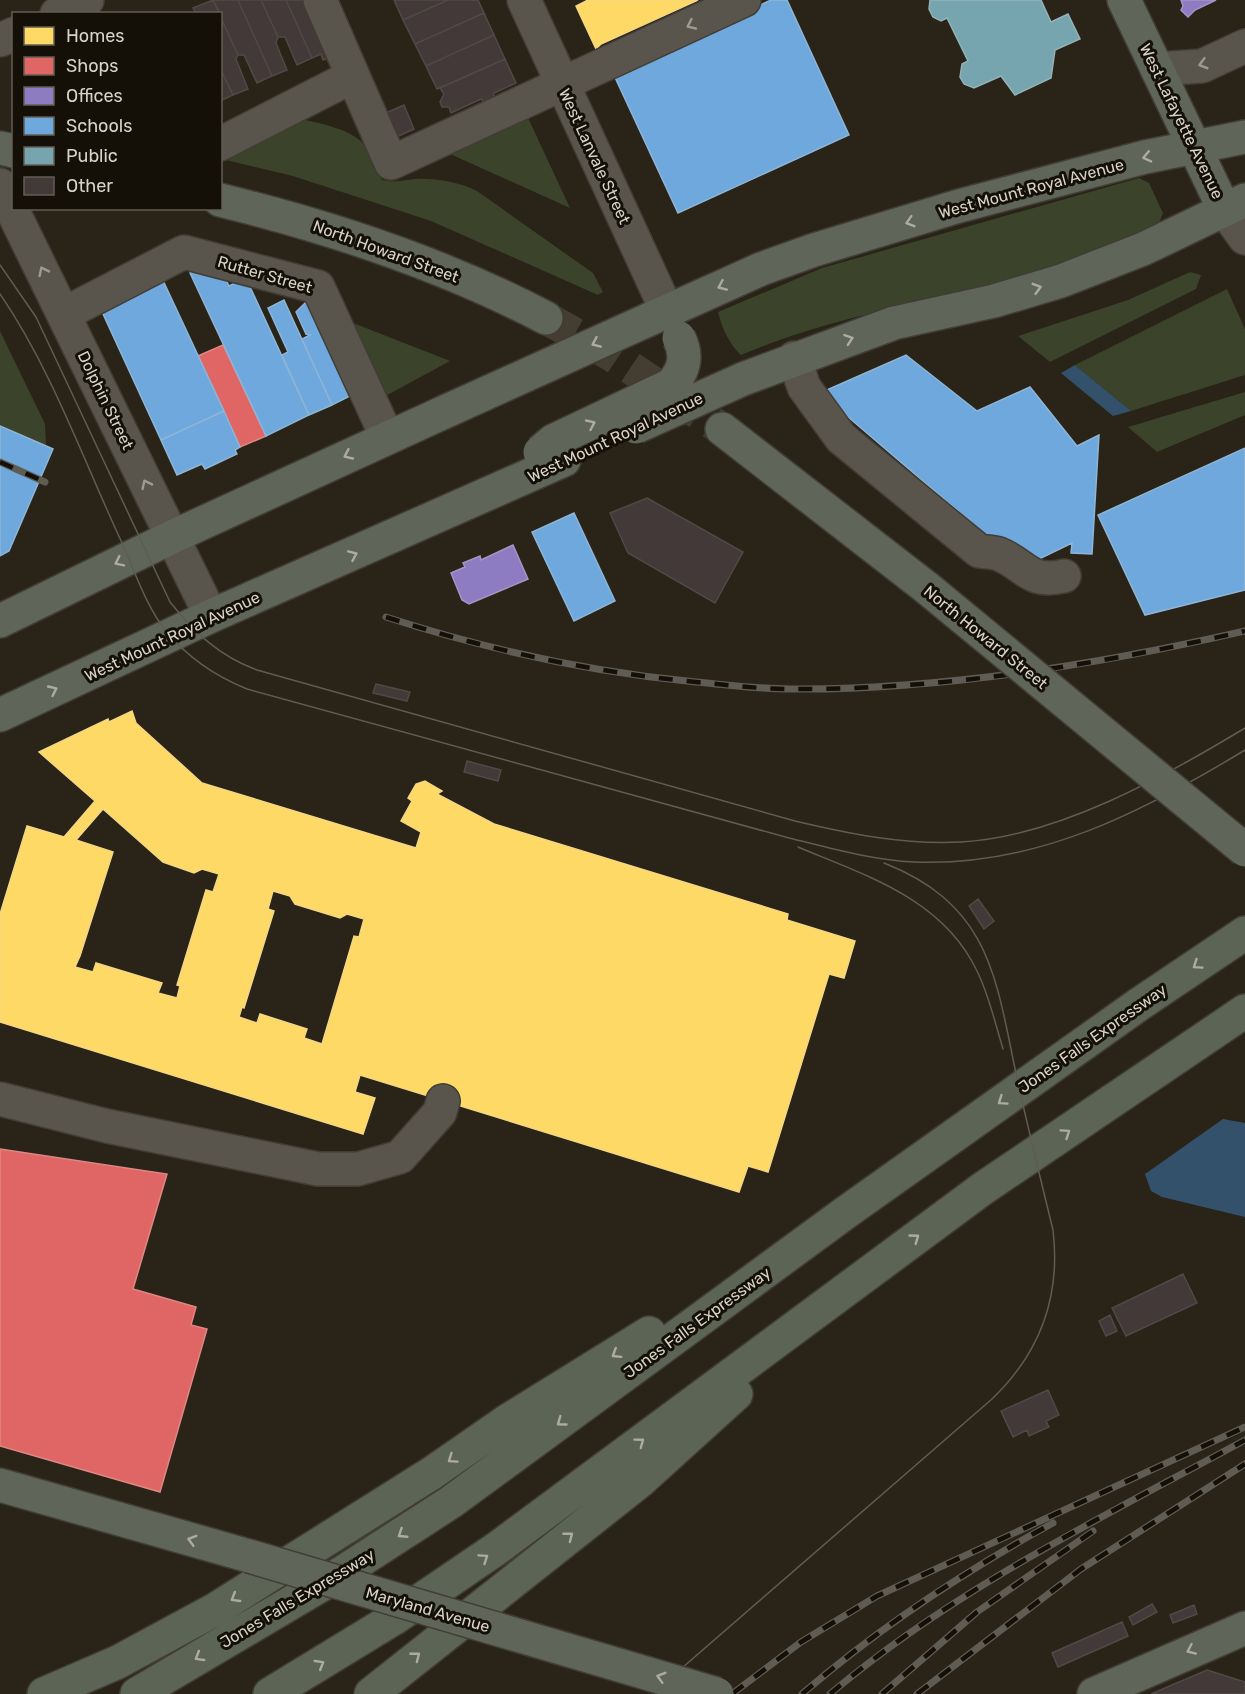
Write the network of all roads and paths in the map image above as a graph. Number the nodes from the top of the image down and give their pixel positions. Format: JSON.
{"nodes":[{"id":1,"x":86,"y":0,"type":"edge"},
{"id":2,"x":320,"y":0,"type":"edge"},
{"id":3,"x":524,"y":0,"type":"edge"},
{"id":4,"x":1125,"y":0,"type":"edge"},
{"id":5,"x":734,"y":2,"type":"edge"},
{"id":6,"x":61,"y":12,"type":"edge"},
{"id":7,"x":1245,"y":46,"type":"edge"},
{"id":8,"x":1157,"y":69,"type":"junction"},
{"id":9,"x":353,"y":76,"type":"junction"},
{"id":10,"x":563,"y":84,"type":"junction"},
{"id":11,"x":1245,"y":137,"type":"edge"},
{"id":12,"x":222,"y":143,"type":"edge"},
{"id":13,"x":1193,"y":148,"type":"junction"},
{"id":14,"x":0,"y":185,"type":"edge"},
{"id":15,"x":222,"y":200,"type":"edge"},
{"id":16,"x":1234,"y":204,"type":"edge"},
{"id":17,"x":12,"y":210,"type":"edge"},
{"id":18,"x":12,"y":210,"type":"edge"},
{"id":19,"x":1245,"y":238,"type":"edge"},
{"id":20,"x":63,"y":314,"type":"junction"},
{"id":21,"x":546,"y":318,"type":"tunnel mouth"},
{"id":22,"x":665,"y":323,"type":"junction"},
{"id":23,"x":794,"y":358,"type":"junction"},
{"id":24,"x":722,"y":429,"type":"tunnel mouth"},
{"id":25,"x":387,"y":437,"type":"junction"},
{"id":26,"x":508,"y":487,"type":"junction"},
{"id":27,"x":172,"y":537,"type":"junction"},
{"id":28,"x":1064,"y":576,"type":"dead end"},
{"id":29,"x":211,"y":616,"type":"junction"},
{"id":30,"x":0,"y":621,"type":"edge"},
{"id":31,"x":0,"y":715,"type":"edge"},
{"id":32,"x":1245,"y":850,"type":"edge"},
{"id":33,"x":1245,"y":933,"type":"edge"},
{"id":34,"x":1245,"y":1011,"type":"edge"},
{"id":35,"x":0,"y":1099,"type":"edge"},
{"id":36,"x":443,"y":1101,"type":"dead end"},
{"id":37,"x":845,"y":1213,"type":"junction"},
{"id":38,"x":888,"y":1258,"type":"junction"},
{"id":39,"x":0,"y":1485,"type":"edge"},
{"id":40,"x":1245,"y":1628,"type":"edge"},
{"id":41,"x":44,"y":1694,"type":"edge"},
{"id":42,"x":138,"y":1694,"type":"edge"},
{"id":43,"x":270,"y":1694,"type":"edge"},
{"id":44,"x":371,"y":1694,"type":"edge"},
{"id":45,"x":717,"y":1694,"type":"edge"},
{"id":46,"x":1094,"y":1694,"type":"edge"}],
"edges":[{"from":1,"to":6,"type":"street"},
{"from":2,"to":9,"type":"street"},
{"from":3,"to":10,"type":"street","name":"West Lanvale Street"},
{"from":4,"to":8,"type":"main road","name":"West Lafayette Avenue"},
{"from":5,"to":10,"type":"street","one_way":true},
{"from":7,"to":8,"type":"street","one_way":true},
{"from":8,"to":13,"type":"main road","name":"West Lafayette Avenue"},
{"from":9,"to":10,"type":"street"},
{"from":9,"to":12,"type":"street"},
{"from":10,"to":22,"type":"street","name":"West Lanvale Street"},
{"from":11,"to":13,"type":"main road","name":"West Mount Royal Avenue"},
{"from":13,"to":16,"type":"main road","name":"West Lafayette Avenue"},
{"from":13,"to":22,"type":"main road","name":"West Mount Royal Avenue","one_way":true},
{"from":18,"to":14,"type":"street","name":"Dolphin Street","one_way":true},
{"from":15,"to":21,"type":"main road","name":"North Howard Street"},
{"from":16,"to":19,"type":"street","name":"West Lafayette Avenue"},
{"from":23,"to":16,"type":"main road","name":"West Mount Royal Avenue","one_way":true},
{"from":20,"to":17,"type":"street","name":"Dolphin Street","one_way":true},
{"from":20,"to":25,"type":"street","name":"Rutter Street"},
{"from":27,"to":20,"type":"street","name":"Dolphin Street","one_way":true},
{"from":22,"to":25,"type":"main road","name":"West Mount Royal Avenue","one_way":true,"bridge":true},
{"from":26,"to":22,"type":"main road","one_way":true,"bridge":true},
{"from":23,"to":26,"type":"main road","name":"West Mount Royal Avenue","bridge":true},
{"from":23,"to":28,"type":"street"},
{"from":24,"to":32,"type":"main road","name":"North Howard Street","bridge":true},
{"from":25,"to":27,"type":"main road","name":"West Mount Royal Avenue","one_way":true},
{"from":29,"to":26,"type":"main road","name":"West Mount Royal Avenue","one_way":true},
{"from":27,"to":29,"type":"street","name":"Dolphin Street"},
{"from":27,"to":30,"type":"main road","name":"West Mount Royal Avenue","one_way":true},
{"from":31,"to":29,"type":"main road","name":"West Mount Royal Avenue","one_way":true},
{"from":33,"to":37,"type":"highway","name":"Jones Falls Expressway","one_way":true},
{"from":38,"to":34,"type":"highway","one_way":true},
{"from":35,"to":36,"type":"street"},
{"from":37,"to":41,"type":"highway","one_way":true},
{"from":37,"to":42,"type":"highway","name":"Jones Falls Expressway","one_way":true},
{"from":43,"to":38,"type":"highway","one_way":true},
{"from":44,"to":38,"type":"highway","one_way":true},
{"from":45,"to":39,"type":"main road","name":"Maryland Avenue","one_way":true,"bridge":true},
{"from":40,"to":46,"type":"main road","one_way":true}]}
